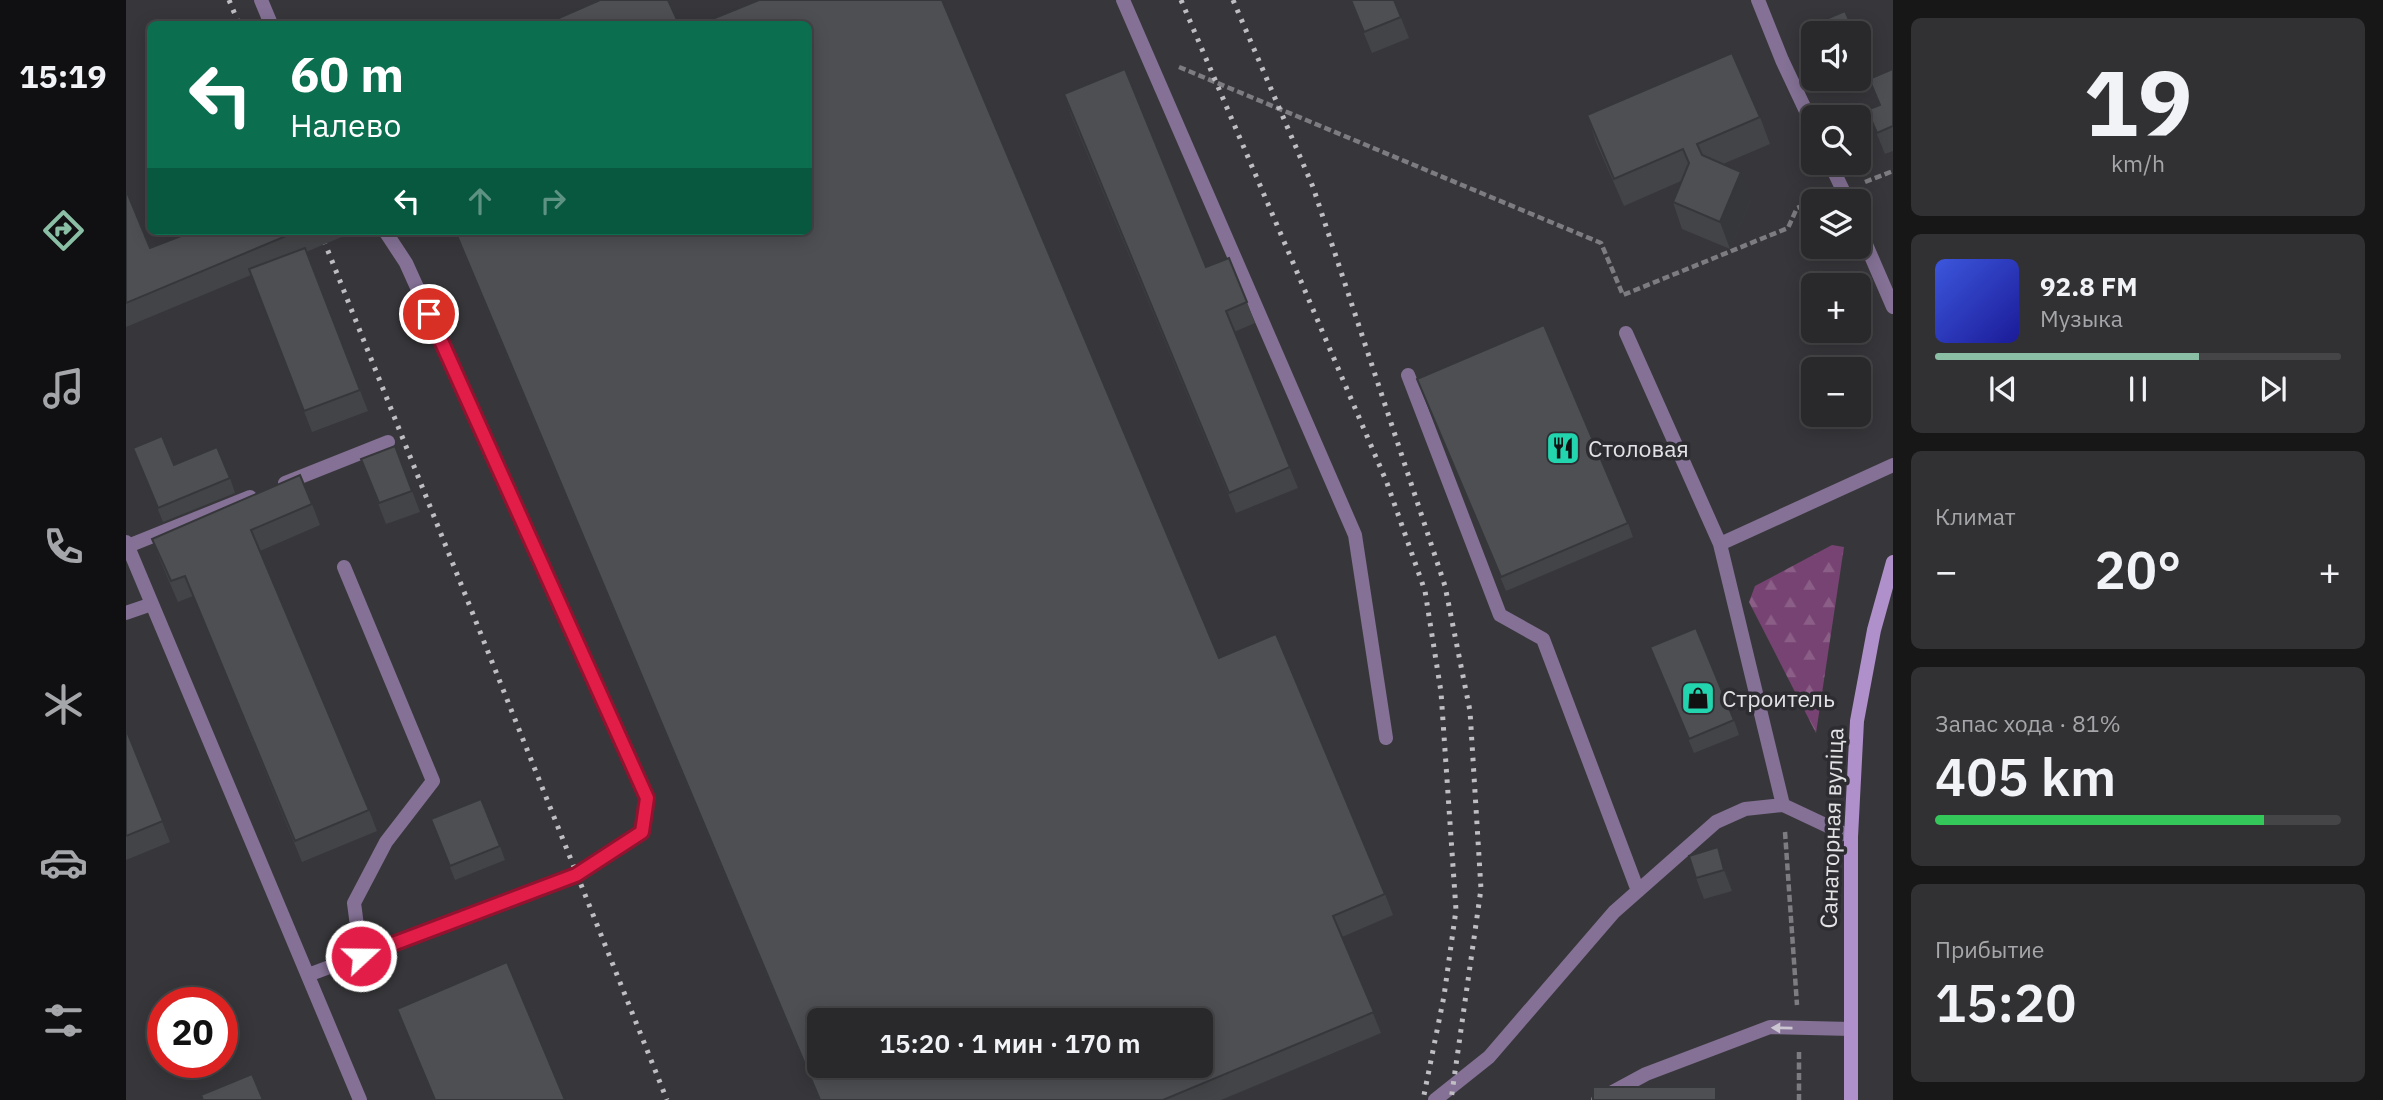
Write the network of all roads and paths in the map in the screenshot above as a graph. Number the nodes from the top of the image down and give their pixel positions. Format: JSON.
{"nodes":[{"id":1,"x":261,"y":0,"type":"edge"},
{"id":2,"x":1123,"y":0,"type":"edge"},
{"id":3,"x":1758,"y":0,"type":"edge"},
{"id":4,"x":270,"y":21,"type":"edge"},
{"id":5,"x":1146,"y":53,"type":"junction"},
{"id":6,"x":1803,"y":105,"type":"edge"},
{"id":7,"x":1801,"y":206,"type":"edge"},
{"id":8,"x":388,"y":235,"type":"edge"},
{"id":9,"x":1871,"y":256,"type":"edge"},
{"id":10,"x":1893,"y":307,"type":"edge"},
{"id":11,"x":1626,"y":333,"type":"dead end"},
{"id":12,"x":1408,"y":375,"type":"dead end"},
{"id":13,"x":388,"y":442,"type":"dead end"},
{"id":14,"x":1893,"y":465,"type":"edge"},
{"id":15,"x":127,"y":544,"type":"edge"},
{"id":16,"x":1720,"y":544,"type":"junction"},
{"id":17,"x":1893,"y":562,"type":"edge"},
{"id":18,"x":344,"y":567,"type":"dead end"},
{"id":19,"x":152,"y":604,"type":"junction"},
{"id":20,"x":126,"y":613,"type":"edge"},
{"id":21,"x":1386,"y":738,"type":"dead end"},
{"id":22,"x":1783,"y":805,"type":"junction"},
{"id":23,"x":1851,"y":838,"type":"junction"},
{"id":24,"x":1638,"y":891,"type":"junction"},
{"id":25,"x":361,"y":956,"type":"junction"},
{"id":26,"x":308,"y":975,"type":"junction"},
{"id":27,"x":1798,"y":1028,"type":"junction"},
{"id":28,"x":1851,"y":1029,"type":"junction"},
{"id":29,"x":360,"y":1100,"type":"edge"},
{"id":30,"x":1436,"y":1100,"type":"edge"},
{"id":31,"x":1598,"y":1100,"type":"edge"},
{"id":32,"x":1799,"y":1100,"type":"edge"},
{"id":33,"x":1851,"y":1100,"type":"edge"}],
"edges":[{"from":1,"to":4,"type":"lane"},
{"from":2,"to":5,"type":"lane"},
{"from":3,"to":6,"type":"lane"},
{"from":5,"to":7,"type":"path"},
{"from":5,"to":21,"type":"lane"},
{"from":8,"to":25,"type":"lane"},
{"from":9,"to":10,"type":"lane"},
{"from":11,"to":16,"type":"lane"},
{"from":12,"to":24,"type":"lane"},
{"from":13,"to":15,"type":"lane"},
{"from":14,"to":16,"type":"lane"},
{"from":15,"to":19,"type":"lane"},
{"from":16,"to":22,"type":"lane"},
{"from":17,"to":23,"type":"street","name":"Санаторная вуліца"},
{"from":18,"to":25,"type":"lane"},
{"from":19,"to":20,"type":"lane"},
{"from":19,"to":26,"type":"lane"},
{"from":22,"to":23,"type":"lane"},
{"from":22,"to":24,"type":"lane"},
{"from":22,"to":27,"type":"path"},
{"from":23,"to":28,"type":"street","name":"Санаторная вуліца"},
{"from":24,"to":30,"type":"lane"},
{"from":25,"to":26,"type":"lane"},
{"from":26,"to":29,"type":"lane"},
{"from":27,"to":28,"type":"lane"},
{"from":27,"to":31,"type":"lane","one_way":true},
{"from":27,"to":32,"type":"path"},
{"from":28,"to":33,"type":"street","name":"Санаторная вуліца"}]}
